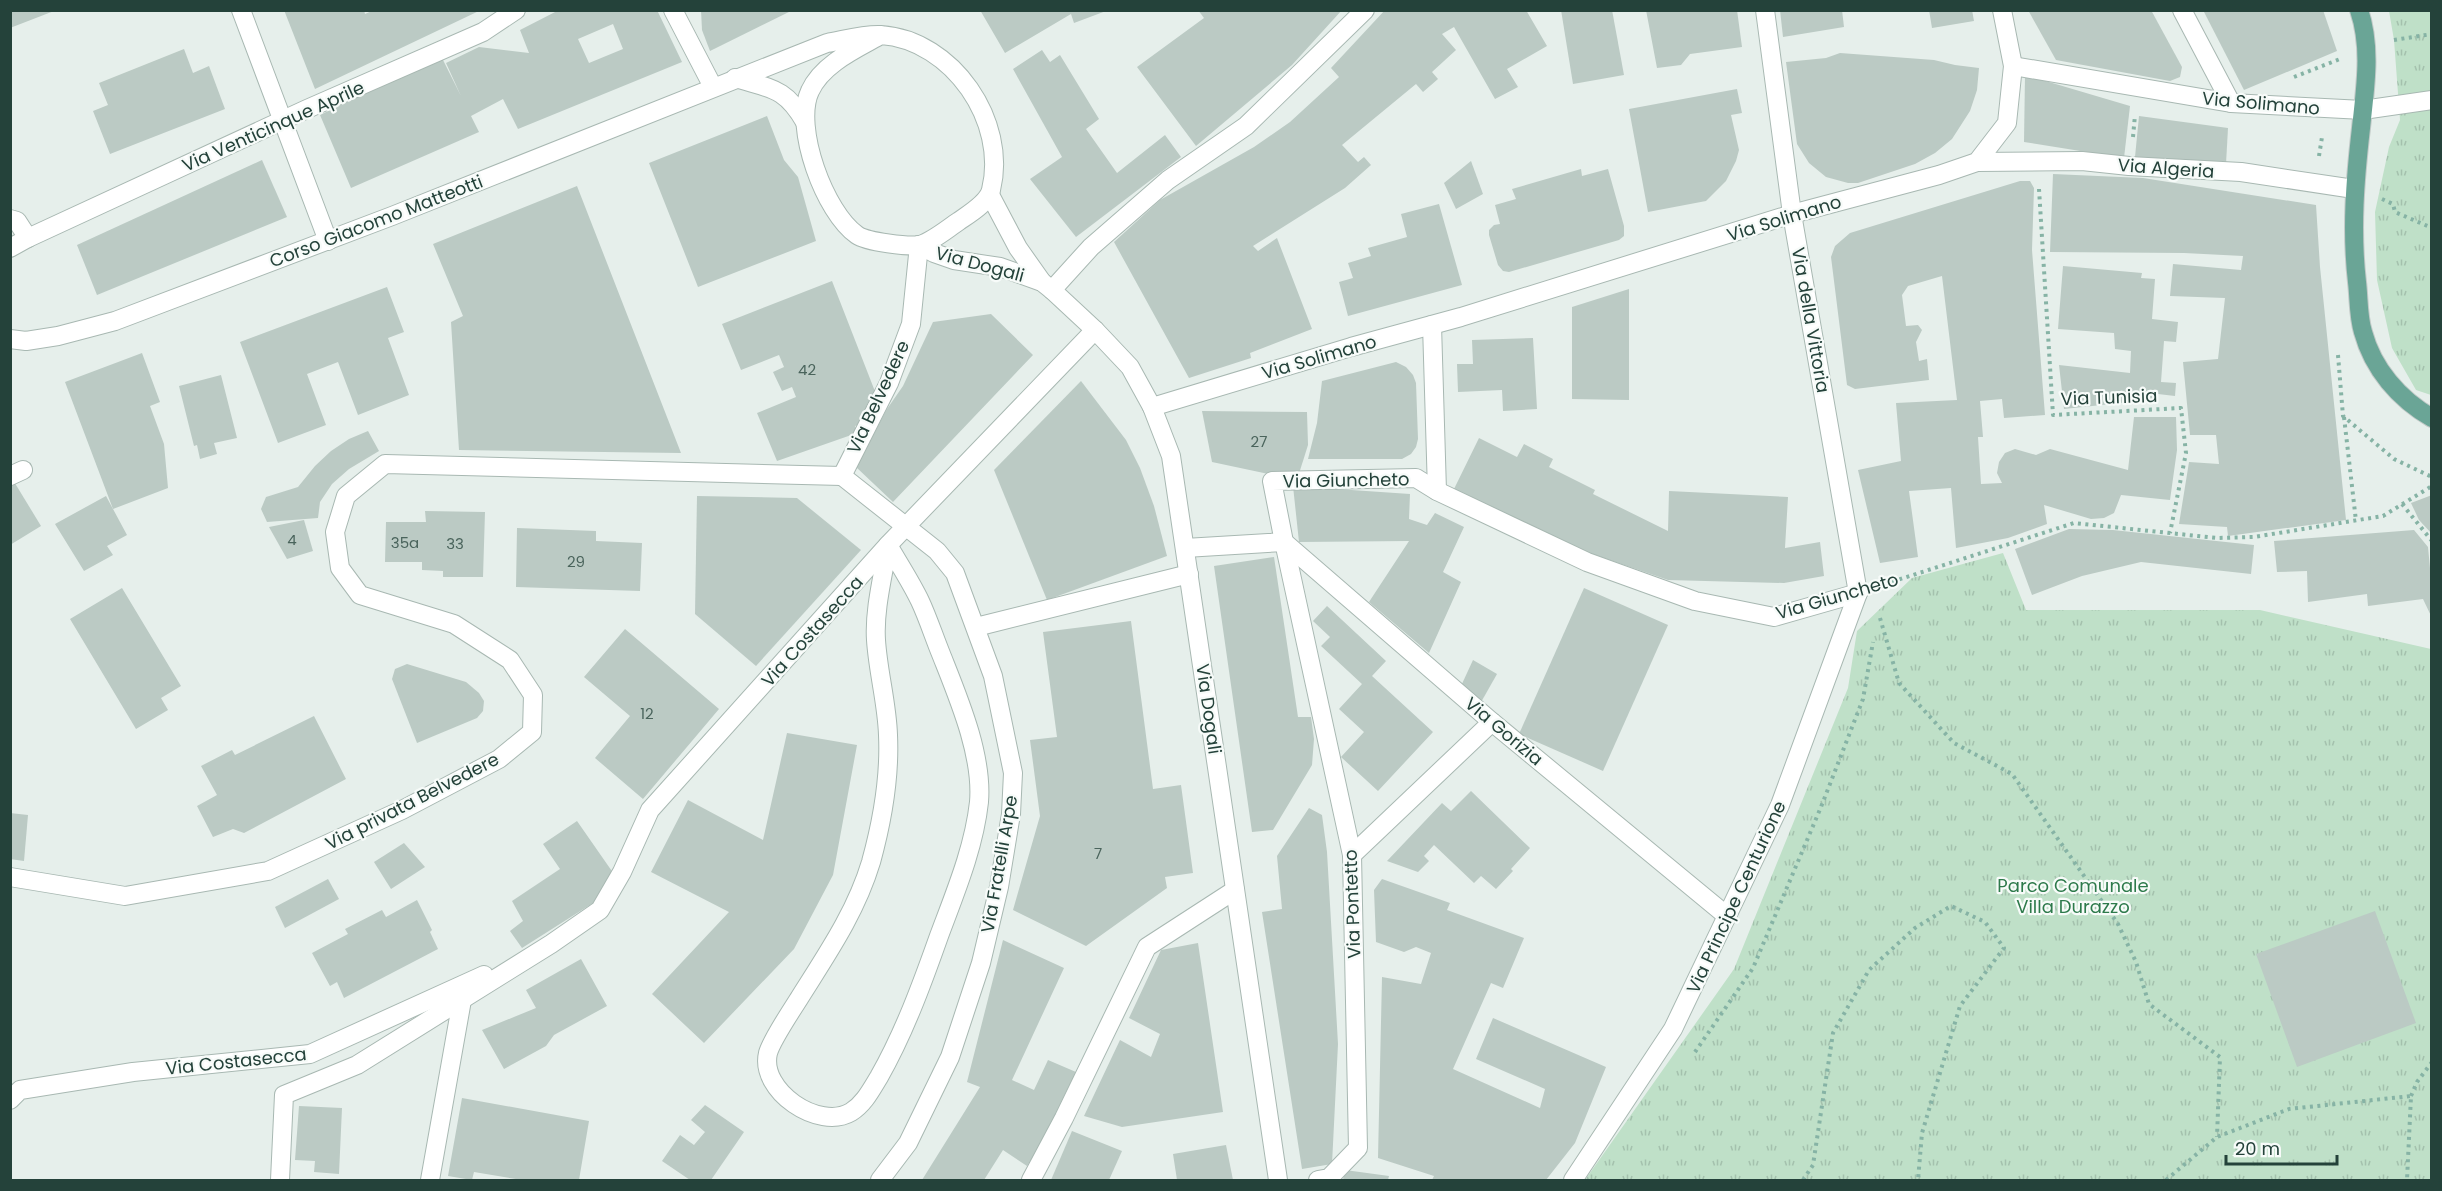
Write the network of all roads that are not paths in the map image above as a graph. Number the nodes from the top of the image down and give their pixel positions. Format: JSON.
{"nodes":[{"id":1,"x":241,"y":10,"type":"edge"},
{"id":2,"x":516,"y":10,"type":"edge"},
{"id":3,"x":673,"y":10,"type":"edge"},
{"id":4,"x":1365,"y":10,"type":"edge"},
{"id":5,"x":1765,"y":10,"type":"edge"},
{"id":6,"x":2002,"y":10,"type":"edge"},
{"id":7,"x":2182,"y":10,"type":"edge"},
{"id":8,"x":2359,"y":10,"type":"edge"},
{"id":9,"x":880,"y":35,"type":"junction"},
{"id":10,"x":2013,"y":66,"type":"junction"},
{"id":11,"x":735,"y":78,"type":"junction"},
{"id":12,"x":713,"y":87,"type":"junction"},
{"id":13,"x":2432,"y":100,"type":"edge"},
{"id":14,"x":2231,"y":103,"type":"junction"},
{"id":15,"x":2362,"y":110,"type":"junction"},
{"id":16,"x":282,"y":121,"type":"junction"},
{"id":17,"x":805,"y":122,"type":"junction"},
{"id":18,"x":1977,"y":162,"type":"junction"},
{"id":19,"x":2354,"y":189,"type":"junction"},
{"id":20,"x":990,"y":195,"type":"junction"},
{"id":21,"x":1792,"y":214,"type":"junction"},
{"id":22,"x":10,"y":219,"type":"edge"},
{"id":23,"x":28,"y":238,"type":"junction"},
{"id":24,"x":327,"y":241,"type":"junction"},
{"id":25,"x":919,"y":245,"type":"junction"},
{"id":26,"x":10,"y":248,"type":"edge"},
{"id":27,"x":1047,"y":286,"type":"junction"},
{"id":28,"x":1432,"y":325,"type":"junction"},
{"id":29,"x":1095,"y":330,"type":"junction"},
{"id":30,"x":10,"y":339,"type":"edge"},
{"id":31,"x":1152,"y":407,"type":"junction"},
{"id":32,"x":2432,"y":418,"type":"edge"},
{"id":33,"x":842,"y":476,"type":"junction"},
{"id":34,"x":1272,"y":481,"type":"joint"},
{"id":35,"x":1437,"y":491,"type":"junction"},
{"id":36,"x":906,"y":527,"type":"junction"},
{"id":37,"x":1284,"y":542,"type":"junction"},
{"id":38,"x":888,"y":545,"type":"junction"},
{"id":39,"x":1185,"y":548,"type":"junction"},
{"id":40,"x":1189,"y":574,"type":"junction"},
{"id":41,"x":1858,"y":592,"type":"junction"},
{"id":42,"x":976,"y":627,"type":"junction"},
{"id":43,"x":1492,"y":722,"type":"junction"},
{"id":44,"x":1352,"y":855,"type":"junction"},
{"id":45,"x":10,"y":877,"type":"edge"},
{"id":46,"x":1235,"y":890,"type":"junction"},
{"id":47,"x":1727,"y":916,"type":"junction"},
{"id":48,"x":551,"y":944,"type":"junction"},
{"id":49,"x":462,"y":1000,"type":"junction"},
{"id":50,"x":10,"y":1100,"type":"edge"},
{"id":51,"x":280,"y":1180,"type":"edge"},
{"id":52,"x":430,"y":1180,"type":"edge"},
{"id":53,"x":880,"y":1180,"type":"edge"},
{"id":54,"x":1031,"y":1180,"type":"edge"},
{"id":55,"x":1278,"y":1180,"type":"edge"},
{"id":56,"x":1318,"y":1180,"type":"edge"},
{"id":57,"x":1573,"y":1180,"type":"edge"}],
"edges":[{"from":1,"to":16,"type":"street"},
{"from":2,"to":16,"type":"street","name":"Via Venticinque Aprile"},
{"from":3,"to":12,"type":"street"},
{"from":4,"to":27,"type":"street"},
{"from":5,"to":21,"type":"street","name":"Via della Vittoria"},
{"from":6,"to":10,"type":"street"},
{"from":7,"to":14,"type":"street"},
{"from":8,"to":15,"type":"main road"},
{"from":9,"to":11,"type":"street","name":"Corso Giacomo Matteotti"},
{"from":9,"to":17,"type":"street"},
{"from":9,"to":20,"type":"street"},
{"from":10,"to":14,"type":"street","name":"Via Solimano"},
{"from":10,"to":18,"type":"street"},
{"from":11,"to":12,"type":"street","name":"Corso Giacomo Matteotti"},
{"from":11,"to":17,"type":"street"},
{"from":12,"to":24,"type":"street","name":"Corso Giacomo Matteotti"},
{"from":13,"to":15,"type":"street","name":"Via Solimano"},
{"from":14,"to":15,"type":"street","name":"Via Solimano"},
{"from":15,"to":19,"type":"main road"},
{"from":16,"to":23,"type":"street","name":"Via Venticinque Aprile"},
{"from":16,"to":24,"type":"street"},
{"from":17,"to":25,"type":"street"},
{"from":18,"to":19,"type":"street","name":"Via Algeria"},
{"from":18,"to":21,"type":"street","name":"Via Solimano"},
{"from":19,"to":32,"type":"main road"},
{"from":20,"to":25,"type":"street"},
{"from":20,"to":27,"type":"street","name":"Via Dogali"},
{"from":21,"to":28,"type":"street","name":"Via Solimano"},
{"from":21,"to":41,"type":"street","name":"Via della Vittoria"},
{"from":22,"to":23,"type":"street"},
{"from":23,"to":26,"type":"street","name":"Via Venticinque Aprile"},
{"from":24,"to":30,"type":"street","name":"Corso Giacomo Matteotti"},
{"from":25,"to":27,"type":"street","name":"Via Dogali"},
{"from":25,"to":33,"type":"street","name":"Via Belvedere"},
{"from":27,"to":29,"type":"street","name":"Via Dogali"},
{"from":28,"to":31,"type":"street","name":"Via Solimano"},
{"from":28,"to":35,"type":"street"},
{"from":29,"to":31,"type":"street","name":"Via Dogali"},
{"from":29,"to":36,"type":"street","name":"Via Costasecca"},
{"from":31,"to":39,"type":"street","name":"Via Dogali"},
{"from":33,"to":36,"type":"street","name":"Via Fratelli Arpe"},
{"from":33,"to":45,"type":"street","name":"Via privata Belvedere"},
{"from":34,"to":35,"type":"street","name":"Via Giuncheto"},
{"from":34,"to":37,"type":"street","name":"Via Pontetto"},
{"from":35,"to":41,"type":"street","name":"Via Giuncheto"},
{"from":36,"to":38,"type":"street","name":"Via Costasecca"},
{"from":36,"to":42,"type":"street","name":"Via Fratelli Arpe"},
{"from":37,"to":39,"type":"street"},
{"from":37,"to":43,"type":"street","name":"Via Gorizia"},
{"from":37,"to":44,"type":"street","name":"Via Pontetto"},
{"from":38,"to":38,"type":"street"},
{"from":38,"to":48,"type":"street","name":"Via Costasecca"},
{"from":39,"to":40,"type":"street","name":"Via Dogali"},
{"from":40,"to":42,"type":"street"},
{"from":40,"to":46,"type":"street","name":"Via Dogali"},
{"from":41,"to":47,"type":"street","name":"Via Principe Centurione"},
{"from":42,"to":53,"type":"street","name":"Via Fratelli Arpe"},
{"from":43,"to":44,"type":"street"},
{"from":43,"to":47,"type":"street","name":"Via Gorizia"},
{"from":44,"to":56,"type":"street","name":"Via Pontetto"},
{"from":46,"to":54,"type":"street"},
{"from":46,"to":55,"type":"street","name":"Via Dogali"},
{"from":47,"to":57,"type":"street","name":"Via Principe Centurione"},
{"from":48,"to":49,"type":"street","name":"Via Costasecca"},
{"from":48,"to":50,"type":"street","name":"Via Costasecca"},
{"from":49,"to":51,"type":"street","name":"Via Costasecca"},
{"from":49,"to":52,"type":"street"}]}
